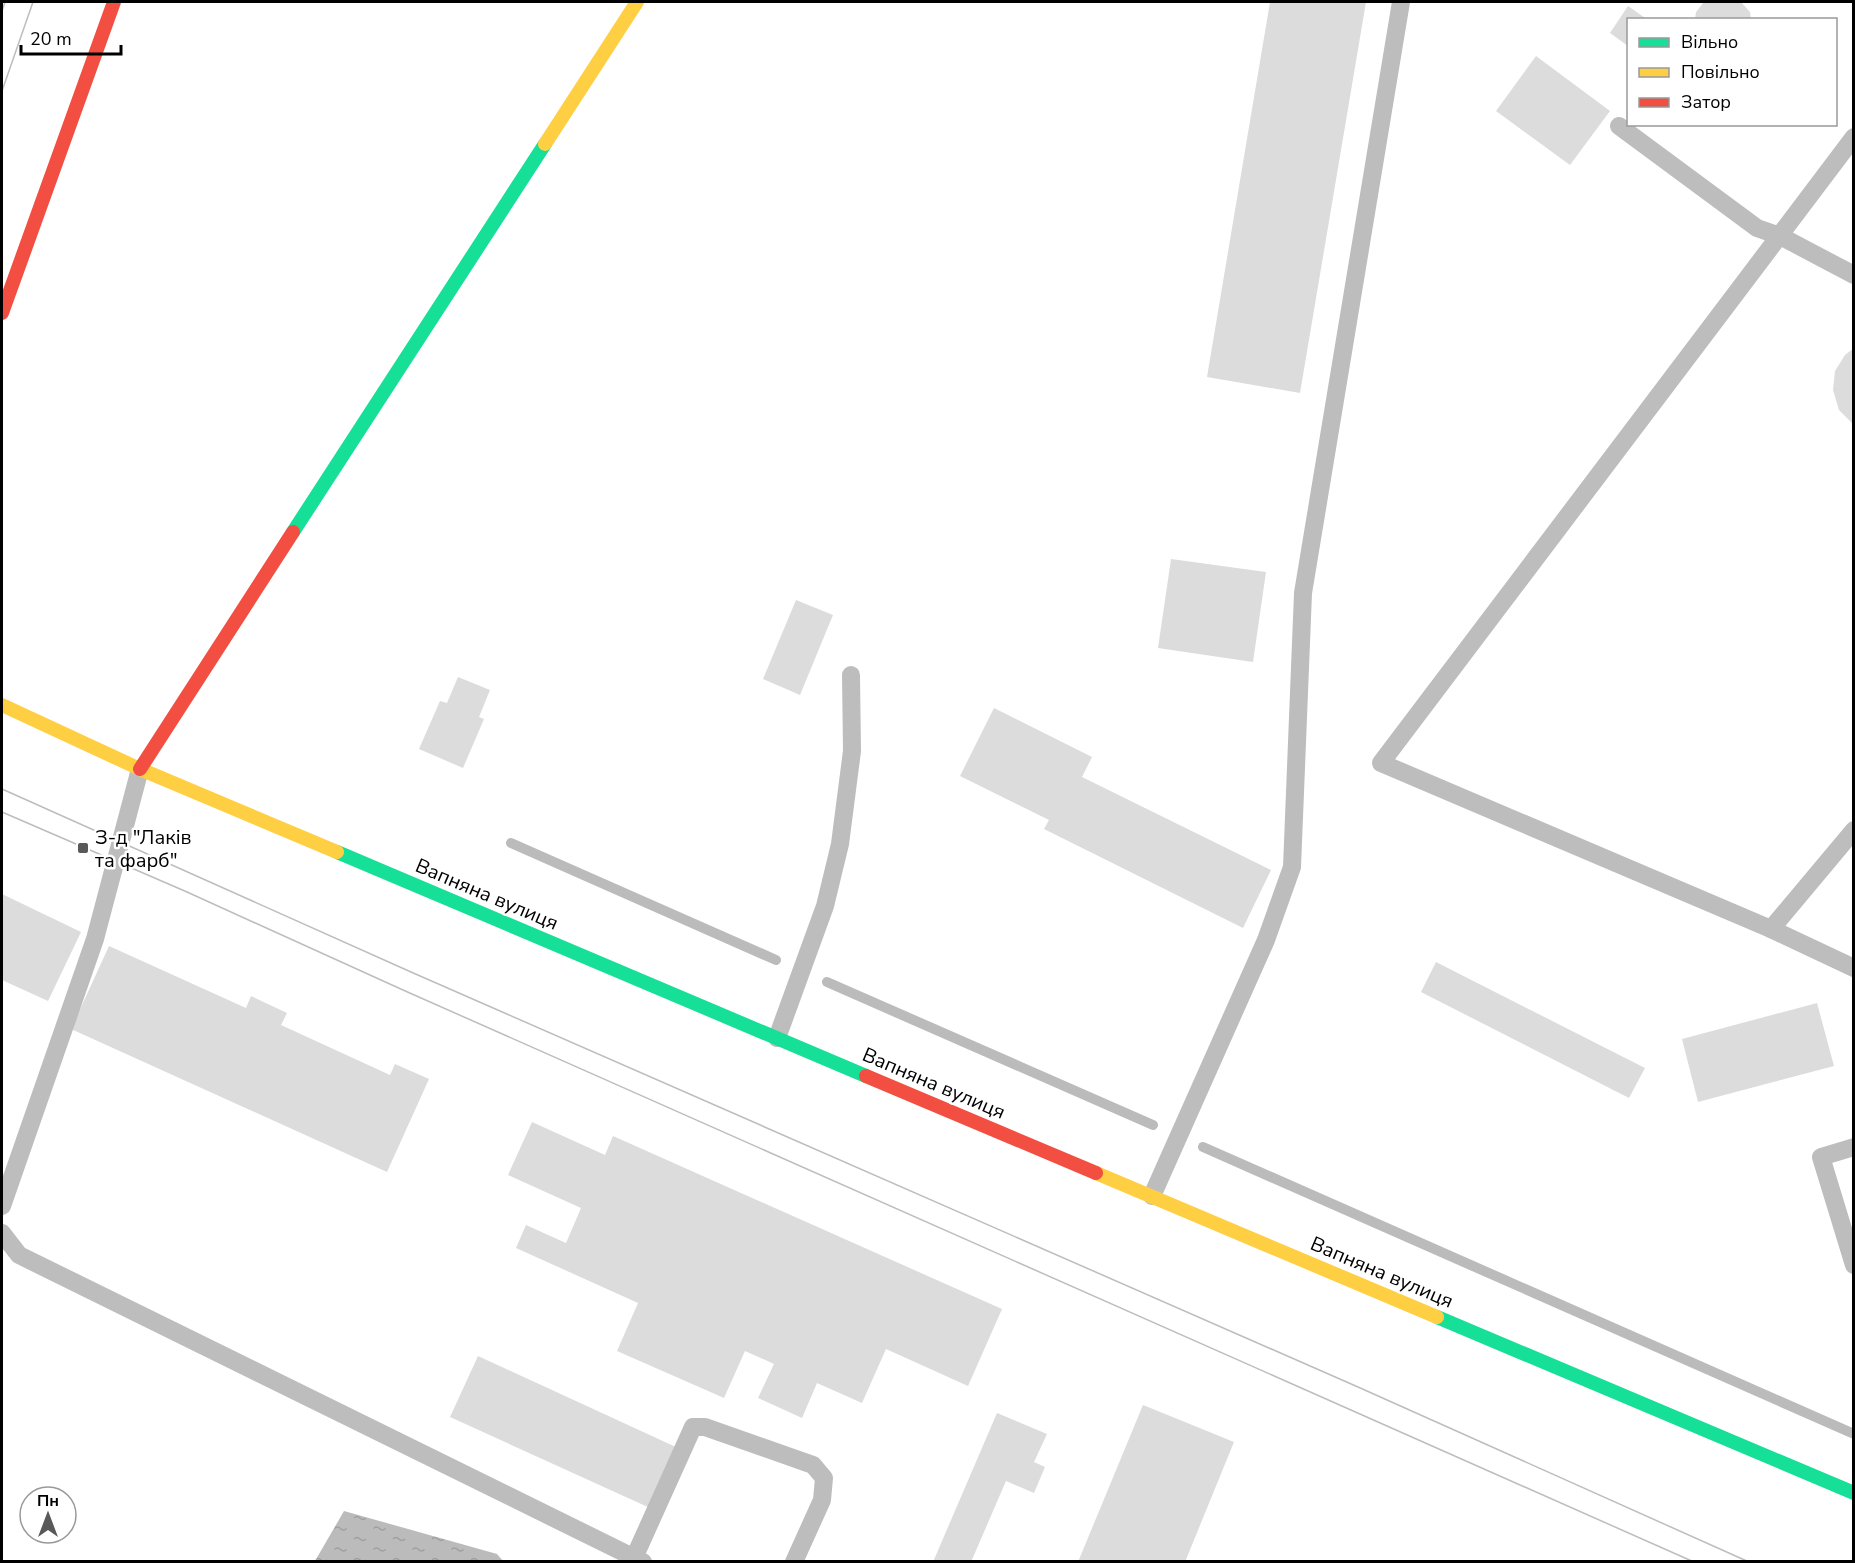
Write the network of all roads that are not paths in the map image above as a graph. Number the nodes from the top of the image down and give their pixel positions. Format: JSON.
{"nodes":[{"id":1,"x":114,"y":2,"type":"edge"},
{"id":2,"x":637,"y":2,"type":"edge"},
{"id":3,"x":1401,"y":2,"type":"edge"},
{"id":4,"x":1620,"y":126,"type":"dead end"},
{"id":5,"x":1854,"y":137,"type":"edge"},
{"id":6,"x":1780,"y":236,"type":"junction"},
{"id":7,"x":1854,"y":275,"type":"edge"},
{"id":8,"x":2,"y":313,"type":"edge"},
{"id":9,"x":851,"y":675,"type":"dead end"},
{"id":10,"x":2,"y":705,"type":"edge"},
{"id":11,"x":140,"y":769,"type":"junction"},
{"id":12,"x":1854,"y":830,"type":"edge"},
{"id":13,"x":1771,"y":929,"type":"junction"},
{"id":14,"x":1854,"y":968,"type":"edge"},
{"id":15,"x":777,"y":1038,"type":"junction"},
{"id":16,"x":1854,"y":1147,"type":"edge"},
{"id":17,"x":1152,"y":1196,"type":"junction"},
{"id":18,"x":2,"y":1206,"type":"edge"},
{"id":19,"x":2,"y":1233,"type":"edge"},
{"id":20,"x":1854,"y":1265,"type":"edge"},
{"id":21,"x":1854,"y":1493,"type":"edge"},
{"id":22,"x":638,"y":1560,"type":"edge"},
{"id":23,"x":794,"y":1562,"type":"edge"}],
"edges":[{"from":1,"to":8,"type":"street"},
{"from":2,"to":11,"type":"street"},
{"from":3,"to":17,"type":"lane"},
{"from":4,"to":6,"type":"lane"},
{"from":5,"to":6,"type":"lane"},
{"from":6,"to":7,"type":"lane"},
{"from":6,"to":13,"type":"lane"},
{"from":9,"to":15,"type":"lane"},
{"from":10,"to":11,"type":"street","name":"Вапняна вулиця"},
{"from":11,"to":15,"type":"street","name":"Вапняна вулиця"},
{"from":11,"to":18,"type":"lane"},
{"from":12,"to":13,"type":"lane"},
{"from":13,"to":14,"type":"lane"},
{"from":15,"to":17,"type":"street","name":"Вапняна вулиця"},
{"from":16,"to":20,"type":"lane"},
{"from":17,"to":21,"type":"street","name":"Вапняна вулиця"},
{"from":19,"to":22,"type":"lane"},
{"from":22,"to":23,"type":"lane"}]}
